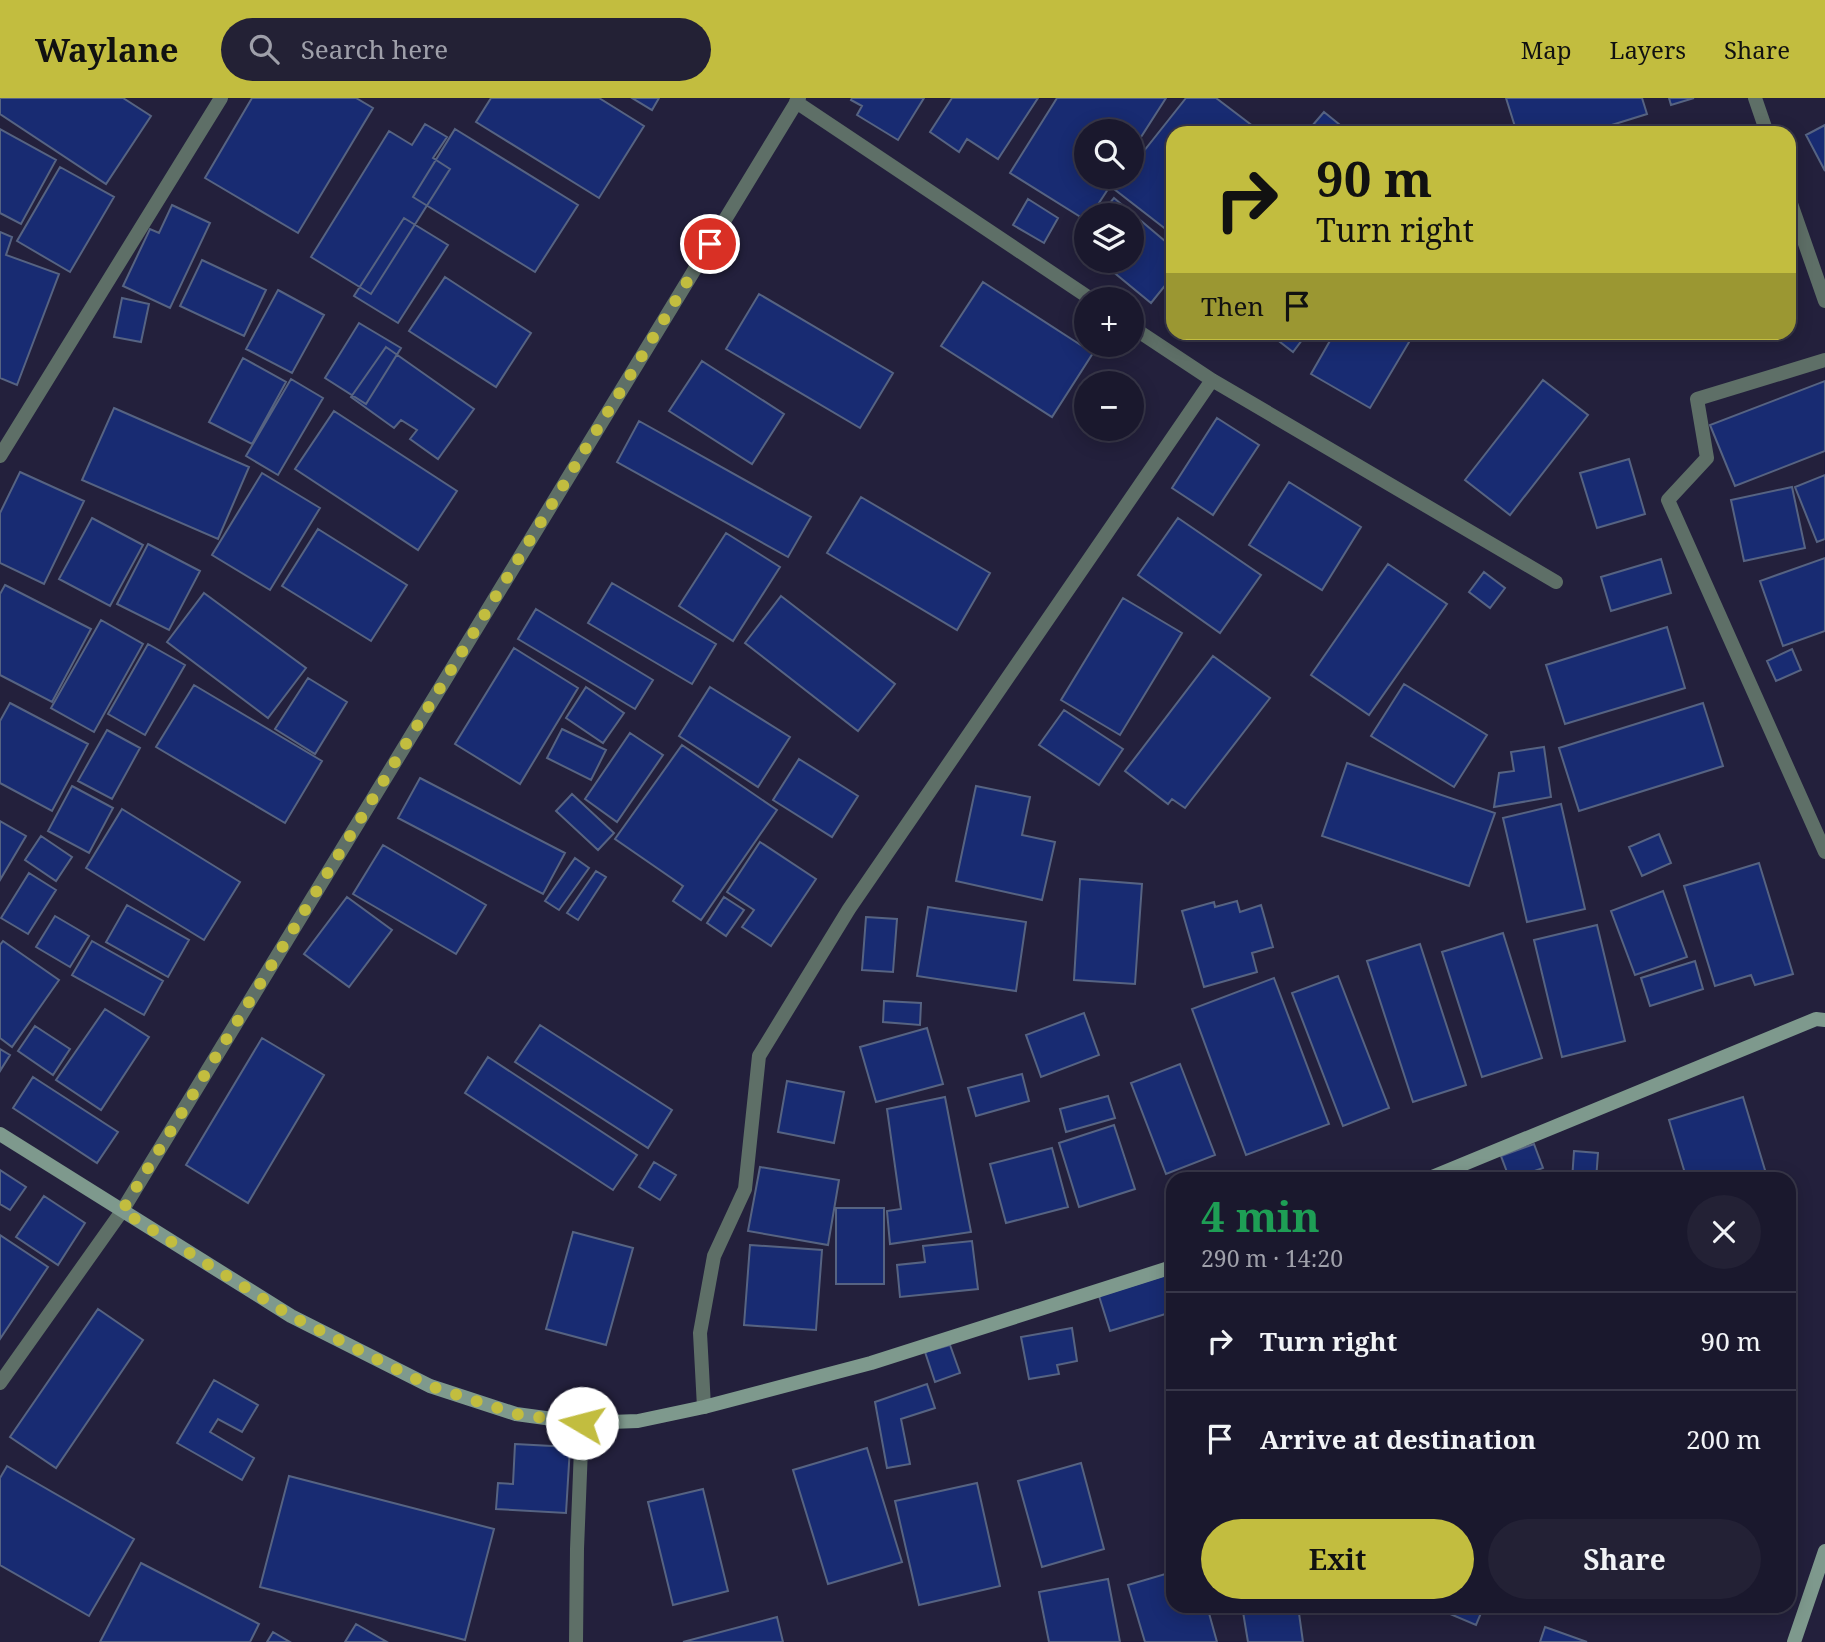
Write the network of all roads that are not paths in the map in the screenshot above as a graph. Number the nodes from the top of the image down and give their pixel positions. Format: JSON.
{"nodes":[{"id":1,"x":221,"y":98,"type":"edge"},
{"id":2,"x":1755,"y":98,"type":"edge"},
{"id":3,"x":798,"y":100,"type":"edge"},
{"id":4,"x":1765,"y":126,"type":"edge"},
{"id":5,"x":1796,"y":218,"type":"edge"},
{"id":6,"x":1074,"y":287,"type":"edge"},
{"id":7,"x":1825,"y":301,"type":"edge"},
{"id":8,"x":1144,"y":335,"type":"edge"},
{"id":9,"x":1825,"y":360,"type":"edge"},
{"id":10,"x":1212,"y":380,"type":"junction"},
{"id":11,"x":0,"y":456,"type":"edge"},
{"id":12,"x":1556,"y":582,"type":"dead end"},
{"id":13,"x":1825,"y":852,"type":"edge"},
{"id":14,"x":1825,"y":1020,"type":"edge"},
{"id":15,"x":0,"y":1134,"type":"edge"},
{"id":16,"x":1444,"y":1172,"type":"edge"},
{"id":17,"x":122,"y":1211,"type":"junction"},
{"id":18,"x":1166,"y":1269,"type":"edge"},
{"id":19,"x":0,"y":1383,"type":"edge"},
{"id":20,"x":704,"y":1407,"type":"junction"},
{"id":21,"x":582,"y":1423,"type":"junction"},
{"id":22,"x":1825,"y":1551,"type":"edge"},
{"id":23,"x":576,"y":1642,"type":"edge"},
{"id":24,"x":1794,"y":1642,"type":"edge"}],
"edges":[{"from":1,"to":11,"type":"street"},
{"from":2,"to":4,"type":"street"},
{"from":3,"to":6,"type":"street"},
{"from":3,"to":17,"type":"street"},
{"from":5,"to":7,"type":"street"},
{"from":8,"to":10,"type":"street"},
{"from":9,"to":13,"type":"street"},
{"from":10,"to":12,"type":"street"},
{"from":10,"to":20,"type":"street"},
{"from":14,"to":16,"type":"street"},
{"from":15,"to":17,"type":"street"},
{"from":17,"to":19,"type":"street"},
{"from":17,"to":21,"type":"street"},
{"from":18,"to":20,"type":"street"},
{"from":20,"to":21,"type":"street"},
{"from":21,"to":23,"type":"street"},
{"from":22,"to":24,"type":"street"}]}
